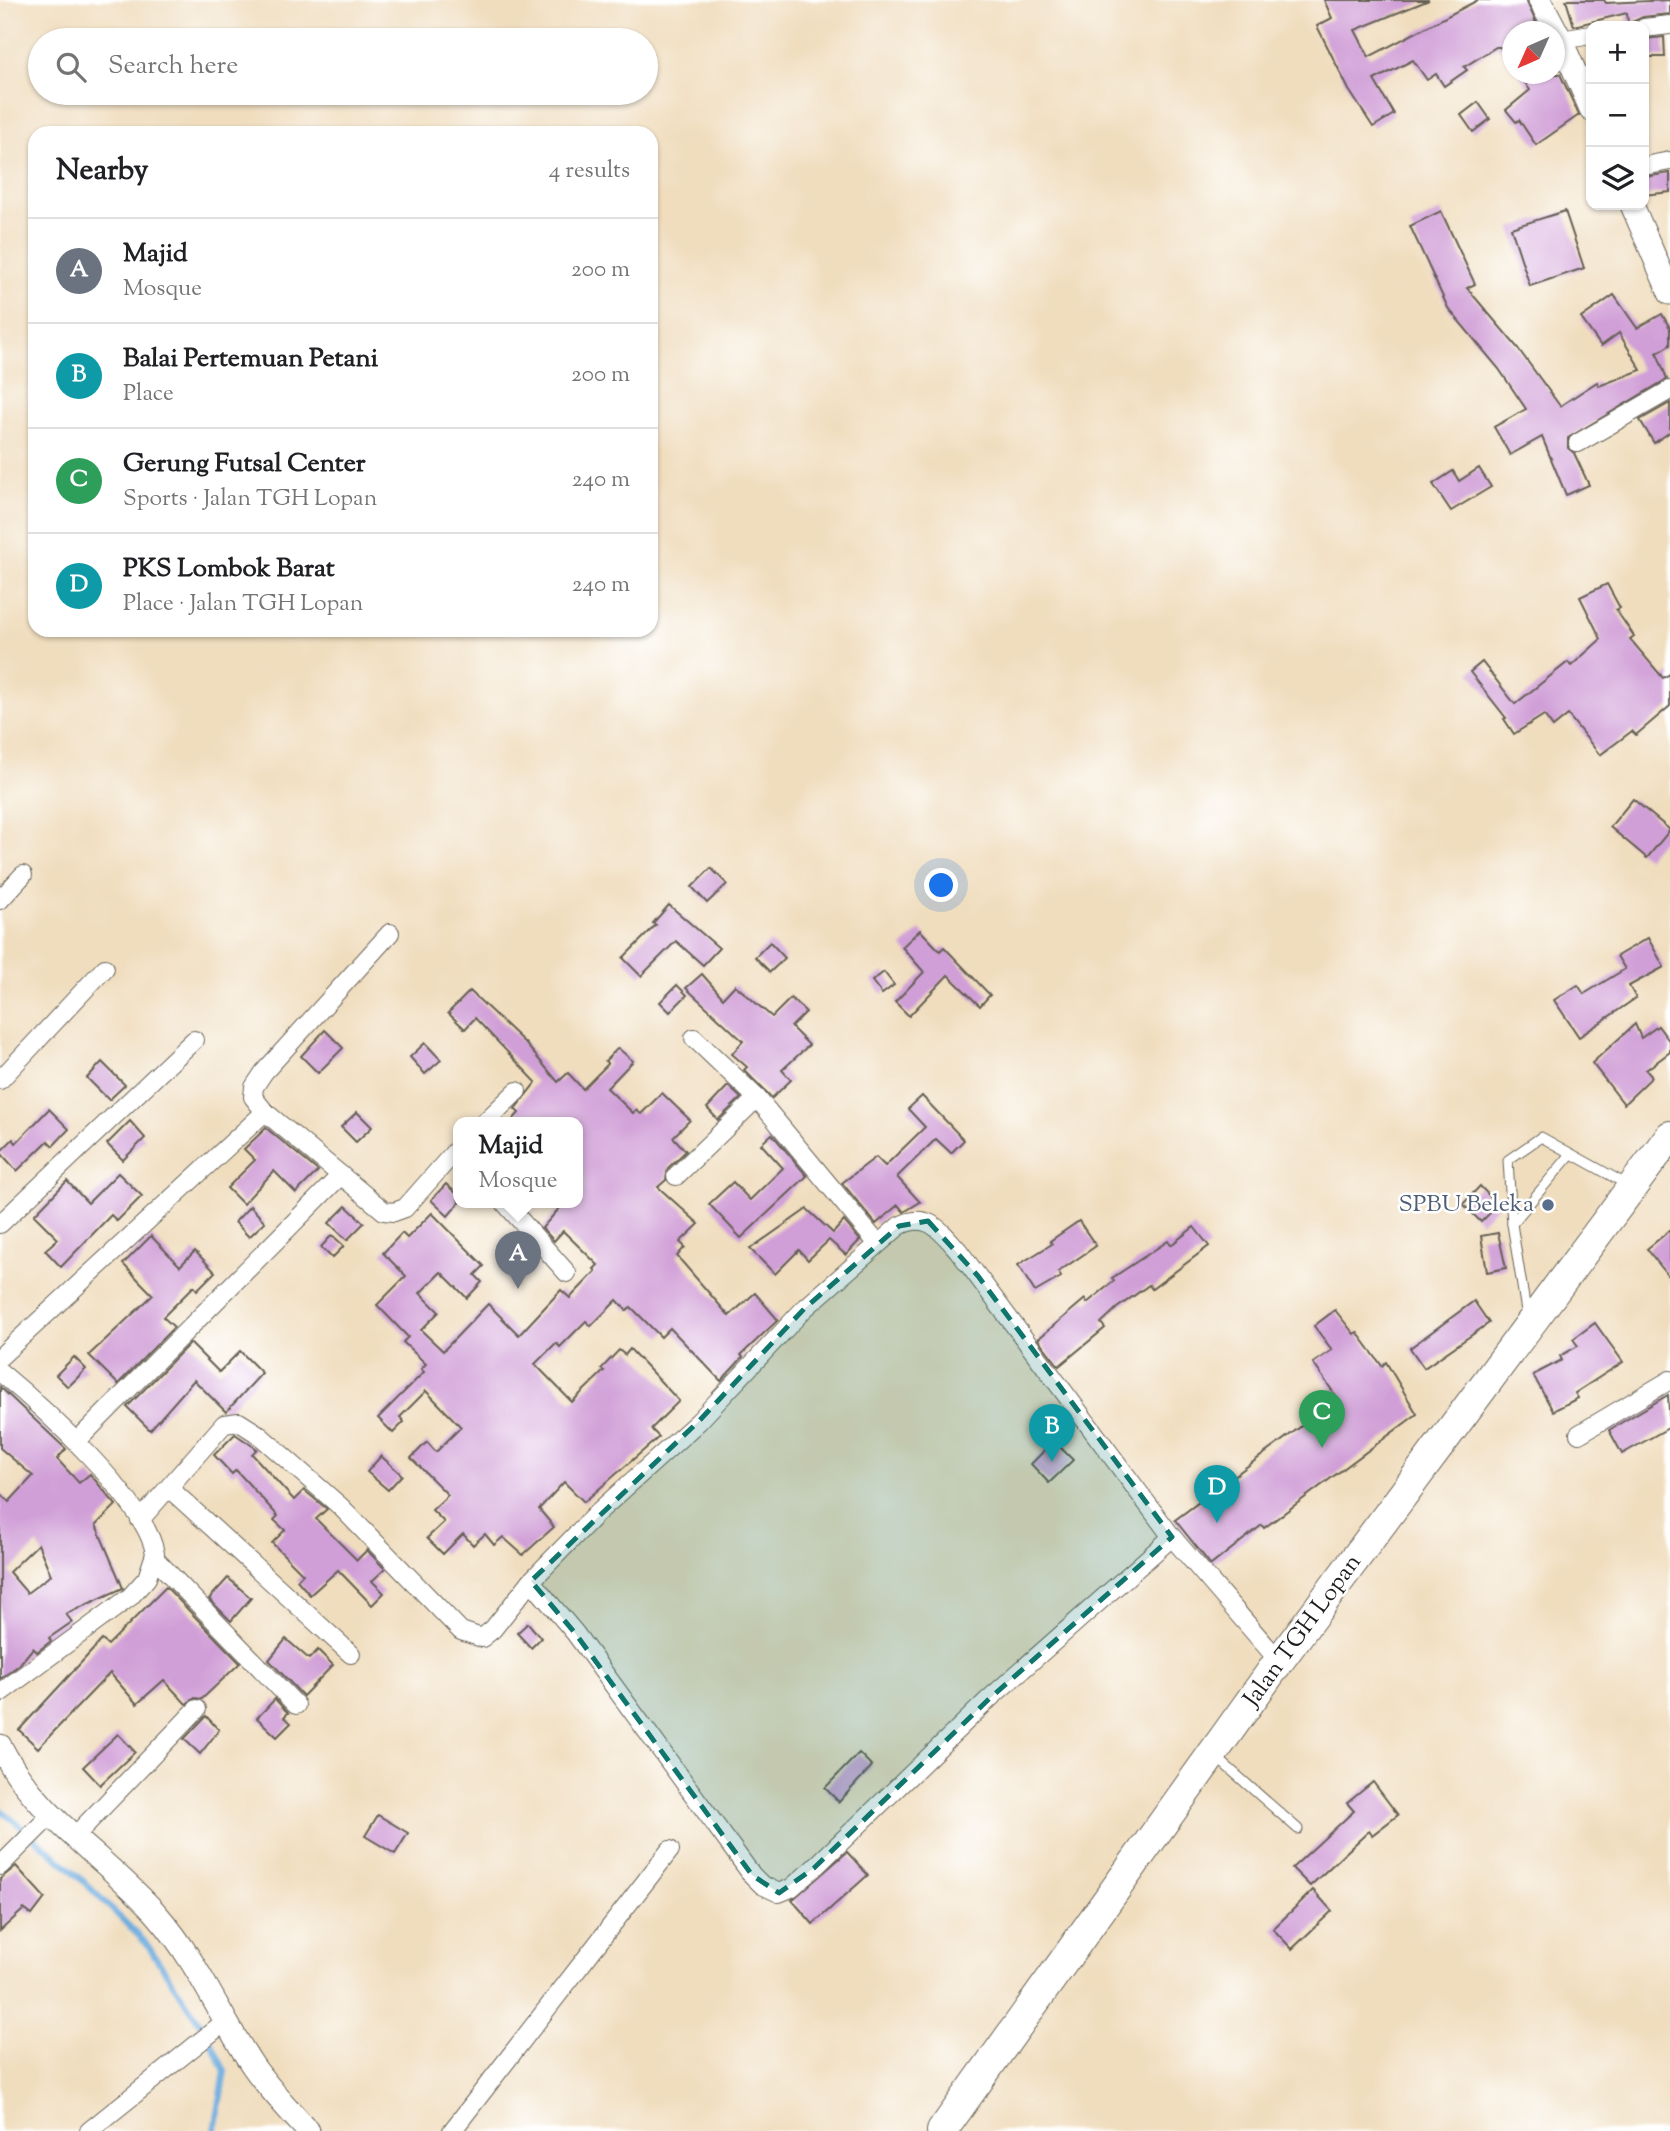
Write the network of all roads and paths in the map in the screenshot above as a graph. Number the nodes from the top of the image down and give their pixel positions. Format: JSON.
{"nodes":[{"id":1,"x":1540,"y":0,"type":"edge"},
{"id":2,"x":1551,"y":21,"type":"edge"},
{"id":3,"x":1670,"y":24,"type":"edge"},
{"id":4,"x":1649,"y":27,"type":"edge"},
{"id":5,"x":1586,"y":36,"type":"edge"},
{"id":6,"x":1565,"y":39,"type":"edge"},
{"id":7,"x":1565,"y":49,"type":"edge"},
{"id":8,"x":1586,"y":98,"type":"edge"},
{"id":9,"x":1670,"y":161,"type":"edge"},
{"id":10,"x":1649,"y":165,"type":"edge"},
{"id":11,"x":1634,"y":210,"type":"edge"},
{"id":12,"x":1670,"y":293,"type":"edge"},
{"id":13,"x":1670,"y":390,"type":"edge"},
{"id":14,"x":1578,"y":443,"type":"dead end"},
{"id":15,"x":23,"y":875,"type":"dead end"},
{"id":16,"x":0,"y":900,"type":"edge"},
{"id":17,"x":390,"y":933,"type":"dead end"},
{"id":18,"x":105,"y":968,"type":"dead end"},
{"id":19,"x":694,"y":1038,"type":"dead end"},
{"id":20,"x":194,"y":1041,"type":"dead end"},
{"id":21,"x":0,"y":1080,"type":"edge"},
{"id":22,"x":517,"y":1091,"type":"dead end"},
{"id":23,"x":757,"y":1098,"type":"junction"},
{"id":24,"x":265,"y":1112,"type":"junction"},
{"id":25,"x":490,"y":1117,"type":"edge"},
{"id":26,"x":1670,"y":1136,"type":"edge"},
{"id":27,"x":1571,"y":1154,"type":"junction"},
{"id":28,"x":453,"y":1156,"type":"edge"},
{"id":29,"x":341,"y":1175,"type":"junction"},
{"id":30,"x":676,"y":1176,"type":"dead end"},
{"id":31,"x":1631,"y":1186,"type":"junction"},
{"id":32,"x":509,"y":1208,"type":"edge"},
{"id":33,"x":0,"y":1224,"type":"edge"},
{"id":34,"x":1512,"y":1224,"type":"junction"},
{"id":35,"x":877,"y":1242,"type":"junction"},
{"id":36,"x":567,"y":1273,"type":"dead end"},
{"id":37,"x":1528,"y":1326,"type":"junction"},
{"id":38,"x":0,"y":1357,"type":"edge"},
{"id":39,"x":0,"y":1372,"type":"edge"},
{"id":40,"x":1670,"y":1380,"type":"edge"},
{"id":41,"x":1579,"y":1434,"type":"dead end"},
{"id":42,"x":77,"y":1441,"type":"junction"},
{"id":43,"x":169,"y":1488,"type":"junction"},
{"id":44,"x":140,"y":1520,"type":"junction"},
{"id":45,"x":1172,"y":1537,"type":"junction"},
{"id":46,"x":155,"y":1559,"type":"junction"},
{"id":47,"x":531,"y":1581,"type":"junction"},
{"id":48,"x":351,"y":1654,"type":"dead end"},
{"id":49,"x":1279,"y":1661,"type":"junction"},
{"id":50,"x":0,"y":1693,"type":"edge"},
{"id":51,"x":296,"y":1705,"type":"dead end"},
{"id":52,"x":197,"y":1709,"type":"dead end"},
{"id":53,"x":0,"y":1745,"type":"edge"},
{"id":54,"x":1213,"y":1755,"type":"junction"},
{"id":55,"x":47,"y":1821,"type":"junction"},
{"id":56,"x":1298,"y":1829,"type":"dead end"},
{"id":57,"x":73,"y":1838,"type":"junction"},
{"id":58,"x":670,"y":1850,"type":"dead end"},
{"id":59,"x":0,"y":1866,"type":"edge"},
{"id":60,"x":223,"y":2023,"type":"junction"},
{"id":61,"x":89,"y":2131,"type":"edge"},
{"id":62,"x":309,"y":2131,"type":"edge"},
{"id":63,"x":452,"y":2131,"type":"edge"},
{"id":64,"x":943,"y":2131,"type":"edge"}],
"edges":[{"from":1,"to":2,"type":"street"},
{"from":3,"to":4,"type":"street"},
{"from":5,"to":6,"type":"street"},
{"from":7,"to":8,"type":"street"},
{"from":9,"to":10,"type":"street"},
{"from":11,"to":12,"type":"street"},
{"from":13,"to":14,"type":"street"},
{"from":15,"to":16,"type":"street"},
{"from":17,"to":24,"type":"street"},
{"from":18,"to":21,"type":"street"},
{"from":19,"to":23,"type":"street"},
{"from":20,"to":33,"type":"street"},
{"from":22,"to":25,"type":"street"},
{"from":23,"to":30,"type":"street"},
{"from":23,"to":35,"type":"street"},
{"from":24,"to":29,"type":"street"},
{"from":24,"to":38,"type":"street"},
{"from":26,"to":31,"type":"highway","name":"Jalan TGH Lopan"},
{"from":27,"to":31,"type":"lane"},
{"from":27,"to":34,"type":"lane"},
{"from":27,"to":34,"type":"lane"},
{"from":28,"to":29,"type":"street"},
{"from":29,"to":42,"type":"street"},
{"from":31,"to":37,"type":"highway","name":"Jalan TGH Lopan"},
{"from":32,"to":36,"type":"street"},
{"from":34,"to":37,"type":"lane"},
{"from":35,"to":45,"type":"street"},
{"from":35,"to":47,"type":"street"},
{"from":37,"to":49,"type":"highway","name":"Jalan TGH Lopan"},
{"from":39,"to":42,"type":"street"},
{"from":40,"to":41,"type":"street"},
{"from":42,"to":44,"type":"street"},
{"from":43,"to":44,"type":"street"},
{"from":43,"to":47,"type":"street"},
{"from":43,"to":48,"type":"street"},
{"from":44,"to":46,"type":"street"},
{"from":45,"to":47,"type":"street"},
{"from":45,"to":49,"type":"street"},
{"from":46,"to":50,"type":"street"},
{"from":46,"to":51,"type":"street"},
{"from":49,"to":54,"type":"highway","name":"Jalan TGH Lopan"},
{"from":52,"to":57,"type":"street"},
{"from":53,"to":55,"type":"street"},
{"from":54,"to":56,"type":"lane"},
{"from":54,"to":64,"type":"highway","name":"Jalan TGH Lopan"},
{"from":55,"to":57,"type":"street"},
{"from":55,"to":59,"type":"street"},
{"from":57,"to":60,"type":"street"},
{"from":58,"to":63,"type":"street"},
{"from":60,"to":61,"type":"street"},
{"from":60,"to":62,"type":"street"}]}
